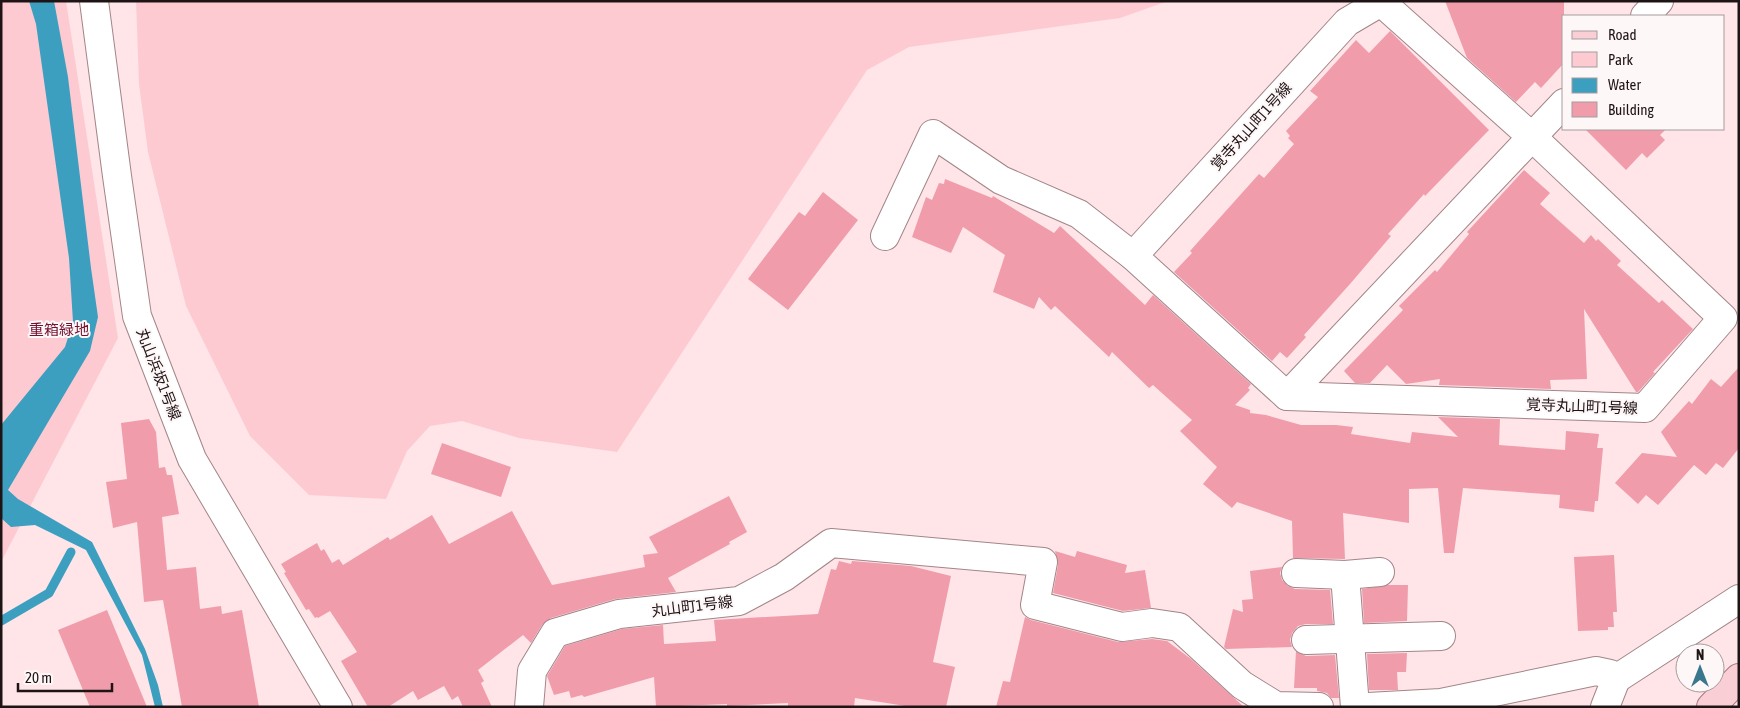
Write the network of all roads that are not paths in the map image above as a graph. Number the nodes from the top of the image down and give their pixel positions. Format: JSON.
{"nodes":[{"id":1,"x":94,"y":1,"type":"edge"},
{"id":2,"x":1658,"y":1,"type":"edge"},
{"id":3,"x":1382,"y":2,"type":"edge"},
{"id":4,"x":1645,"y":15,"type":"edge"},
{"id":5,"x":1562,"y":105,"type":"edge"},
{"id":6,"x":1532,"y":136,"type":"junction"},
{"id":7,"x":886,"y":236,"type":"dead end"},
{"id":8,"x":1133,"y":256,"type":"junction"},
{"id":9,"x":1287,"y":396,"type":"junction"},
{"id":10,"x":1380,"y":572,"type":"dead end"},
{"id":11,"x":1296,"y":573,"type":"dead end"},
{"id":12,"x":1345,"y":575,"type":"junction"},
{"id":13,"x":1739,"y":600,"type":"edge"},
{"id":14,"x":1441,"y":636,"type":"dead end"},
{"id":15,"x":1350,"y":638,"type":"junction"},
{"id":16,"x":1306,"y":640,"type":"dead end"},
{"id":17,"x":1739,"y":678,"type":"edge"},
{"id":18,"x":1616,"y":679,"type":"junction"},
{"id":19,"x":338,"y":707,"type":"edge"},
{"id":20,"x":529,"y":707,"type":"edge"},
{"id":21,"x":1319,"y":707,"type":"edge"},
{"id":22,"x":1355,"y":707,"type":"edge"},
{"id":23,"x":1368,"y":707,"type":"edge"},
{"id":24,"x":1605,"y":707,"type":"edge"},
{"id":25,"x":1711,"y":707,"type":"edge"}],
"edges":[{"from":1,"to":19,"type":"street","name":"丸山浜坂1号線"},
{"from":2,"to":4,"type":"street"},
{"from":3,"to":6,"type":"street","name":"覚寺丸山町1号線"},
{"from":3,"to":8,"type":"street","name":"覚寺丸山町1号線"},
{"from":5,"to":6,"type":"street"},
{"from":6,"to":9,"type":"street"},
{"from":6,"to":9,"type":"street","name":"覚寺丸山町1号線"},
{"from":7,"to":8,"type":"street"},
{"from":8,"to":9,"type":"street"},
{"from":10,"to":12,"type":"street"},
{"from":11,"to":12,"type":"street"},
{"from":12,"to":15,"type":"street"},
{"from":13,"to":18,"type":"street"},
{"from":14,"to":15,"type":"street"},
{"from":15,"to":16,"type":"street"},
{"from":15,"to":22,"type":"street"},
{"from":17,"to":25,"type":"main road"},
{"from":18,"to":23,"type":"street"},
{"from":18,"to":24,"type":"street"},
{"from":20,"to":21,"type":"street","name":"丸山町1号線"}]}
